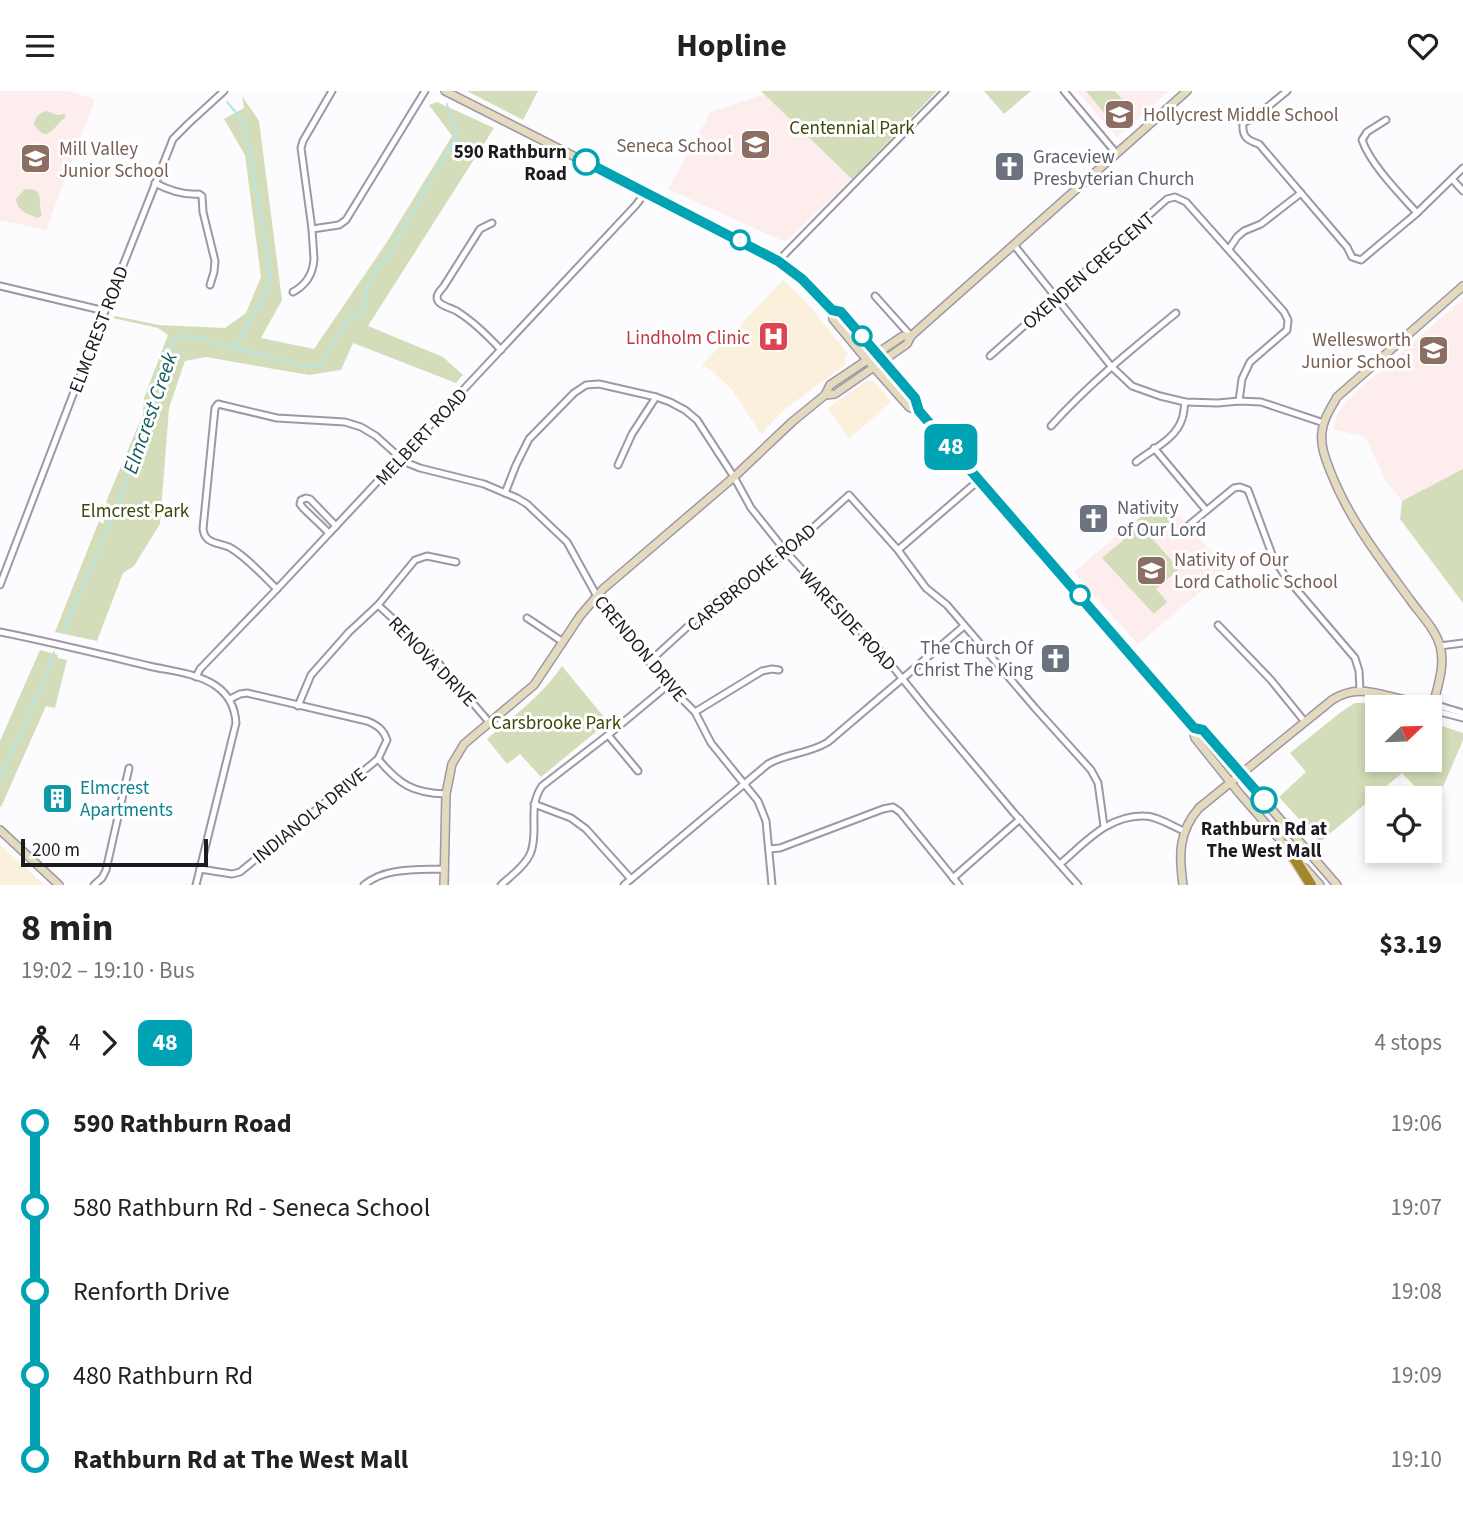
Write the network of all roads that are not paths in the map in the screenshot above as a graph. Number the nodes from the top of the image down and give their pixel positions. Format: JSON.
{"nodes":[{"id":1,"x":224,"y":91,"type":"edge"},
{"id":2,"x":332,"y":91,"type":"edge"},
{"id":3,"x":425,"y":91,"type":"edge"},
{"id":4,"x":445,"y":91,"type":"edge"},
{"id":5,"x":945,"y":91,"type":"edge"},
{"id":6,"x":1064,"y":91,"type":"edge"},
{"id":7,"x":1187,"y":91,"type":"edge"},
{"id":8,"x":1287,"y":91,"type":"edge"},
{"id":9,"x":1386,"y":120,"type":"dead end"},
{"id":10,"x":1116,"y":153,"type":"junction"},
{"id":11,"x":1463,"y":168,"type":"edge"},
{"id":12,"x":1452,"y":179,"type":"junction"},
{"id":13,"x":155,"y":183,"type":"junction"},
{"id":14,"x":1463,"y":191,"type":"edge"},
{"id":15,"x":645,"y":193,"type":"junction"},
{"id":16,"x":1301,"y":193,"type":"junction"},
{"id":17,"x":1418,"y":213,"type":"junction"},
{"id":18,"x":492,"y":222,"type":"dead end"},
{"id":19,"x":312,"y":229,"type":"junction"},
{"id":20,"x":1014,"y":245,"type":"junction"},
{"id":21,"x":1229,"y":249,"type":"junction"},
{"id":22,"x":778,"y":261,"type":"junction"},
{"id":23,"x":210,"y":285,"type":"dead end"},
{"id":24,"x":0,"y":286,"type":"edge"},
{"id":25,"x":1463,"y":286,"type":"edge"},
{"id":26,"x":293,"y":292,"type":"dead end"},
{"id":27,"x":875,"y":296,"type":"dead end"},
{"id":28,"x":1057,"y":297,"type":"junction"},
{"id":29,"x":832,"y":310,"type":"junction"},
{"id":30,"x":105,"y":311,"type":"junction"},
{"id":31,"x":1176,"y":313,"type":"dead end"},
{"id":32,"x":911,"y":336,"type":"junction"},
{"id":33,"x":502,"y":350,"type":"junction"},
{"id":34,"x":990,"y":356,"type":"dead end"},
{"id":35,"x":881,"y":357,"type":"junction"},
{"id":36,"x":867,"y":361,"type":"junction"},
{"id":37,"x":1111,"y":366,"type":"junction"},
{"id":38,"x":874,"y":368,"type":"junction"},
{"id":39,"x":825,"y":395,"type":"junction"},
{"id":40,"x":656,"y":397,"type":"junction"},
{"id":41,"x":1239,"y":401,"type":"junction"},
{"id":42,"x":1185,"y":402,"type":"junction"},
{"id":43,"x":919,"y":411,"type":"junction"},
{"id":44,"x":1324,"y":423,"type":"junction"},
{"id":45,"x":1051,"y":426,"type":"dead end"},
{"id":46,"x":1154,"y":449,"type":"junction"},
{"id":47,"x":400,"y":458,"type":"junction"},
{"id":48,"x":1136,"y":462,"type":"dead end"},
{"id":49,"x":618,"y":465,"type":"dead end"},
{"id":50,"x":734,"y":477,"type":"junction"},
{"id":51,"x":979,"y":480,"type":"junction"},
{"id":52,"x":505,"y":493,"type":"junction"},
{"id":53,"x":1206,"y":510,"type":"junction"},
{"id":54,"x":1189,"y":525,"type":"dead end"},
{"id":55,"x":336,"y":526,"type":"junction"},
{"id":56,"x":329,"y":533,"type":"junction"},
{"id":57,"x":898,"y":550,"type":"junction"},
{"id":58,"x":787,"y":553,"type":"junction"},
{"id":59,"x":456,"y":562,"type":"dead end"},
{"id":60,"x":0,"y":585,"type":"edge"},
{"id":61,"x":277,"y":589,"type":"junction"},
{"id":62,"x":597,"y":597,"type":"junction"},
{"id":63,"x":378,"y":604,"type":"junction"},
{"id":64,"x":527,"y":618,"type":"dead end"},
{"id":65,"x":1218,"y":625,"type":"dead end"},
{"id":66,"x":964,"y":626,"type":"junction"},
{"id":67,"x":0,"y":632,"type":"edge"},
{"id":68,"x":563,"y":642,"type":"junction"},
{"id":69,"x":1463,"y":643,"type":"edge"},
{"id":70,"x":1440,"y":646,"type":"junction"},
{"id":71,"x":649,"y":662,"type":"junction"},
{"id":72,"x":779,"y":670,"type":"dead end"},
{"id":73,"x":196,"y":677,"type":"junction"},
{"id":74,"x":903,"y":678,"type":"junction"},
{"id":75,"x":668,"y":685,"type":"junction"},
{"id":76,"x":1360,"y":690,"type":"junction"},
{"id":77,"x":1383,"y":695,"type":"edge"},
{"id":78,"x":1435,"y":695,"type":"edge"},
{"id":79,"x":230,"y":699,"type":"junction"},
{"id":80,"x":298,"y":705,"type":"junction"},
{"id":81,"x":1442,"y":710,"type":"edge"},
{"id":82,"x":695,"y":712,"type":"junction"},
{"id":83,"x":1463,"y":715,"type":"edge"},
{"id":84,"x":489,"y":722,"type":"junction"},
{"id":85,"x":1305,"y":722,"type":"junction"},
{"id":86,"x":1194,"y":728,"type":"junction"},
{"id":87,"x":608,"y":735,"type":"junction"},
{"id":88,"x":378,"y":759,"type":"junction"},
{"id":89,"x":129,"y":768,"type":"dead end"},
{"id":90,"x":638,"y":771,"type":"dead end"},
{"id":91,"x":1241,"y":774,"type":"junction"},
{"id":92,"x":1230,"y":783,"type":"junction"},
{"id":93,"x":745,"y":784,"type":"junction"},
{"id":94,"x":446,"y":795,"type":"junction"},
{"id":95,"x":534,"y":804,"type":"junction"},
{"id":96,"x":1020,"y":819,"type":"junction"},
{"id":97,"x":1104,"y":826,"type":"junction"},
{"id":98,"x":0,"y":830,"type":"edge"},
{"id":99,"x":1184,"y":831,"type":"junction"},
{"id":100,"x":769,"y":849,"type":"junction"},
{"id":101,"x":1291,"y":853,"type":"junction"},
{"id":102,"x":1060,"y":864,"type":"junction"},
{"id":103,"x":200,"y":869,"type":"junction"},
{"id":104,"x":444,"y":869,"type":"junction"},
{"id":105,"x":953,"y":877,"type":"junction"},
{"id":106,"x":631,"y":879,"type":"junction"},
{"id":107,"x":59,"y":885,"type":"edge"},
{"id":108,"x":94,"y":885,"type":"edge"},
{"id":109,"x":196,"y":885,"type":"edge"},
{"id":110,"x":364,"y":885,"type":"edge"},
{"id":111,"x":444,"y":885,"type":"edge"},
{"id":112,"x":501,"y":885,"type":"edge"},
{"id":113,"x":624,"y":885,"type":"edge"},
{"id":114,"x":772,"y":885,"type":"edge"},
{"id":115,"x":959,"y":885,"type":"edge"},
{"id":116,"x":1078,"y":885,"type":"edge"},
{"id":117,"x":1184,"y":885,"type":"edge"},
{"id":118,"x":1311,"y":885,"type":"edge"},
{"id":119,"x":1320,"y":885,"type":"edge"},
{"id":120,"x":1337,"y":885,"type":"edge"}],
"edges":[{"from":1,"to":13,"type":"street","name":"ELMCREST ROAD"},
{"from":2,"to":19,"type":"street"},
{"from":3,"to":19,"type":"street"},
{"from":4,"to":15,"type":"street"},
{"from":5,"to":22,"type":"street"},
{"from":6,"to":10,"type":"street"},
{"from":7,"to":10,"type":"street"},
{"from":8,"to":16,"type":"street"},
{"from":9,"to":17,"type":"street"},
{"from":10,"to":20,"type":"street"},
{"from":11,"to":12,"type":"street"},
{"from":12,"to":14,"type":"street"},
{"from":12,"to":17,"type":"street"},
{"from":13,"to":23,"type":"street"},
{"from":13,"to":30,"type":"street","name":"ELMCREST ROAD"},
{"from":15,"to":22,"type":"street"},
{"from":15,"to":33,"type":"street","name":"MELBERT ROAD"},
{"from":16,"to":17,"type":"street"},
{"from":16,"to":21,"type":"street"},
{"from":18,"to":33,"type":"street"},
{"from":19,"to":26,"type":"street"},
{"from":20,"to":28,"type":"street"},
{"from":20,"to":32,"type":"street"},
{"from":21,"to":28,"type":"street","name":"OXENDEN CRESCENT"},
{"from":21,"to":41,"type":"street","name":"OXENDEN CRESCENT"},
{"from":22,"to":29,"type":"street"},
{"from":24,"to":30,"type":"street"},
{"from":25,"to":44,"type":"street"},
{"from":27,"to":32,"type":"street"},
{"from":28,"to":34,"type":"street","name":"OXENDEN CRESCENT"},
{"from":28,"to":37,"type":"street"},
{"from":29,"to":35,"type":"street"},
{"from":29,"to":36,"type":"street"},
{"from":30,"to":60,"type":"street","name":"ELMCREST ROAD"},
{"from":31,"to":37,"type":"street"},
{"from":32,"to":35,"type":"street"},
{"from":33,"to":47,"type":"street","name":"MELBERT ROAD"},
{"from":35,"to":36,"type":"street"},
{"from":35,"to":38,"type":"street"},
{"from":35,"to":43,"type":"street"},
{"from":36,"to":38,"type":"street"},
{"from":36,"to":39,"type":"street"},
{"from":37,"to":42,"type":"street"},
{"from":37,"to":45,"type":"street"},
{"from":38,"to":39,"type":"street"},
{"from":38,"to":43,"type":"street"},
{"from":39,"to":50,"type":"street"},
{"from":40,"to":49,"type":"street"},
{"from":40,"to":50,"type":"street","name":"WARESIDE ROAD"},
{"from":40,"to":52,"type":"street","name":"WARESIDE ROAD"},
{"from":41,"to":42,"type":"street"},
{"from":41,"to":44,"type":"street"},
{"from":42,"to":46,"type":"street"},
{"from":43,"to":51,"type":"street"},
{"from":44,"to":70,"type":"street"},
{"from":46,"to":48,"type":"street"},
{"from":46,"to":53,"type":"street"},
{"from":47,"to":52,"type":"street","name":"CRENDON DRIVE"},
{"from":47,"to":55,"type":"street","name":"MELBERT ROAD"},
{"from":47,"to":61,"type":"street","name":"CRENDON DRIVE"},
{"from":50,"to":58,"type":"street","name":"WARESIDE ROAD"},
{"from":50,"to":62,"type":"street"},
{"from":51,"to":57,"type":"street"},
{"from":51,"to":86,"type":"street"},
{"from":52,"to":62,"type":"street","name":"CRENDON DRIVE"},
{"from":53,"to":54,"type":"street"},
{"from":53,"to":76,"type":"street"},
{"from":55,"to":56,"type":"street","name":"MELBERT ROAD"},
{"from":55,"to":56,"type":"street"},
{"from":56,"to":61,"type":"street","name":"MELBERT ROAD"},
{"from":57,"to":58,"type":"street","name":"CARSBROOKE ROAD"},
{"from":57,"to":66,"type":"street","name":"CARSBROOKE ROAD"},
{"from":58,"to":71,"type":"street","name":"CARSBROOKE ROAD"},
{"from":58,"to":74,"type":"street","name":"WARESIDE ROAD"},
{"from":59,"to":63,"type":"street"},
{"from":61,"to":73,"type":"street","name":"MELBERT ROAD"},
{"from":62,"to":68,"type":"street"},
{"from":62,"to":71,"type":"street","name":"CRENDON DRIVE"},
{"from":63,"to":80,"type":"street","name":"RENOVA DRIVE"},
{"from":63,"to":84,"type":"street","name":"RENOVA DRIVE"},
{"from":64,"to":68,"type":"street"},
{"from":65,"to":85,"type":"street"},
{"from":66,"to":74,"type":"street"},
{"from":66,"to":97,"type":"street","name":"CARSBROOKE ROAD"},
{"from":67,"to":73,"type":"street"},
{"from":68,"to":84,"type":"street"},
{"from":69,"to":70,"type":"street"},
{"from":70,"to":78,"type":"street"},
{"from":71,"to":75,"type":"street","name":"CRENDON DRIVE"},
{"from":72,"to":82,"type":"street"},
{"from":73,"to":79,"type":"street"},
{"from":74,"to":93,"type":"street"},
{"from":74,"to":96,"type":"street","name":"WARESIDE ROAD"},
{"from":75,"to":82,"type":"street","name":"CRENDON DRIVE"},
{"from":75,"to":87,"type":"street"},
{"from":76,"to":77,"type":"street"},
{"from":76,"to":85,"type":"street"},
{"from":79,"to":80,"type":"street"},
{"from":79,"to":103,"type":"street"},
{"from":80,"to":88,"type":"street"},
{"from":81,"to":83,"type":"street"},
{"from":82,"to":93,"type":"street","name":"CRENDON DRIVE"},
{"from":84,"to":94,"type":"street"},
{"from":85,"to":91,"type":"street"},
{"from":86,"to":91,"type":"street"},
{"from":86,"to":92,"type":"street"},
{"from":87,"to":90,"type":"street"},
{"from":87,"to":95,"type":"street"},
{"from":88,"to":94,"type":"street"},
{"from":88,"to":103,"type":"street","name":"INDIANOLA DRIVE"},
{"from":89,"to":108,"type":"street"},
{"from":91,"to":92,"type":"street"},
{"from":91,"to":120,"type":"street"},
{"from":92,"to":99,"type":"street"},
{"from":92,"to":101,"type":"street"},
{"from":93,"to":100,"type":"street","name":"CRENDON DRIVE"},
{"from":93,"to":106,"type":"street"},
{"from":94,"to":104,"type":"street"},
{"from":95,"to":106,"type":"street"},
{"from":95,"to":112,"type":"street"},
{"from":96,"to":102,"type":"street","name":"WARESIDE ROAD"},
{"from":96,"to":105,"type":"street"},
{"from":97,"to":99,"type":"street"},
{"from":97,"to":102,"type":"street"},
{"from":98,"to":107,"type":"street"},
{"from":99,"to":117,"type":"street"},
{"from":100,"to":105,"type":"street"},
{"from":100,"to":114,"type":"street","name":"CRENDON DRIVE"},
{"from":101,"to":118,"type":"highway"},
{"from":101,"to":119,"type":"street"},
{"from":102,"to":116,"type":"street","name":"WARESIDE ROAD"},
{"from":103,"to":109,"type":"street"},
{"from":104,"to":110,"type":"street"},
{"from":104,"to":111,"type":"street"},
{"from":105,"to":115,"type":"street"},
{"from":106,"to":113,"type":"street"}]}
